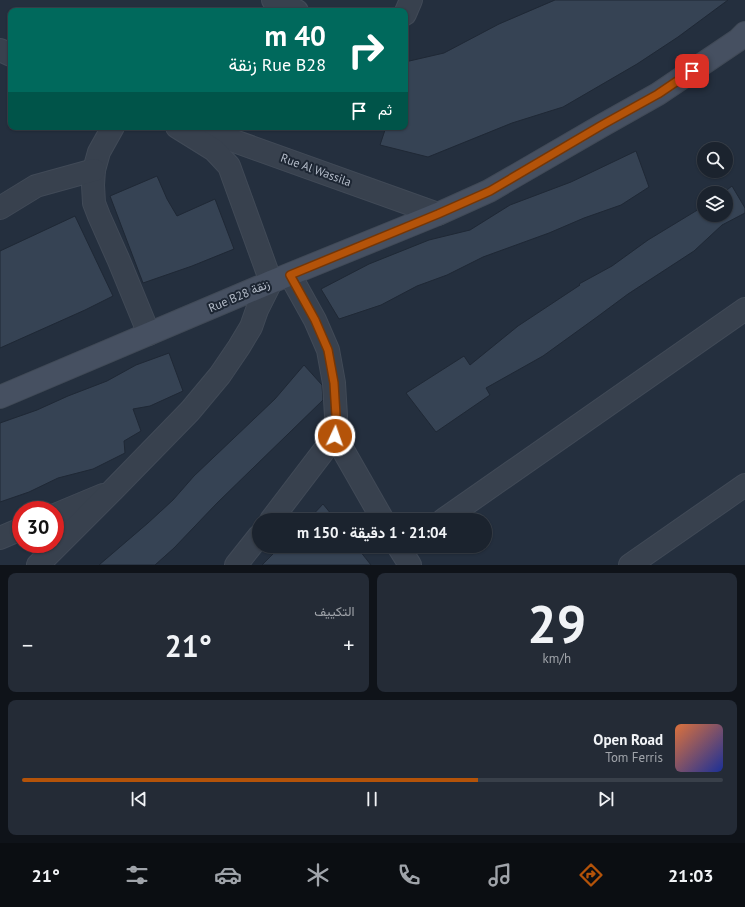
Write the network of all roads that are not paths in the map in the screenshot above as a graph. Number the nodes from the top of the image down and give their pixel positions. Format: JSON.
{"nodes":[{"id":1,"x":272,"y":0,"type":"edge"},
{"id":2,"x":290,"y":8,"type":"edge"},
{"id":3,"x":743,"y":38,"type":"edge"},
{"id":4,"x":111,"y":130,"type":"edge"},
{"id":5,"x":182,"y":130,"type":"edge"},
{"id":6,"x":203,"y":130,"type":"edge"},
{"id":7,"x":94,"y":170,"type":"junction"},
{"id":8,"x":0,"y":208,"type":"edge"},
{"id":9,"x":438,"y":214,"type":"junction"},
{"id":10,"x":281,"y":279,"type":"junction"},
{"id":11,"x":745,"y":309,"type":"edge"},
{"id":12,"x":149,"y":334,"type":"junction"},
{"id":13,"x":0,"y":397,"type":"edge"},
{"id":14,"x":335,"y":436,"type":"junction"},
{"id":15,"x":745,"y":485,"type":"edge"},
{"id":16,"x":113,"y":490,"type":"junction"},
{"id":17,"x":64,"y":511,"type":"edge"},
{"id":18,"x":276,"y":513,"type":"edge"},
{"id":19,"x":379,"y":513,"type":"edge"},
{"id":20,"x":453,"y":513,"type":"edge"},
{"id":21,"x":12,"y":533,"type":"edge"},
{"id":22,"x":0,"y":538,"type":"edge"},
{"id":23,"x":252,"y":545,"type":"edge"},
{"id":24,"x":38,"y":565,"type":"edge"},
{"id":25,"x":236,"y":565,"type":"edge"},
{"id":26,"x":630,"y":565,"type":"edge"}],
"edges":[{"from":1,"to":2,"type":"street"},
{"from":3,"to":9,"type":"street","name":"Rue B28 زنقة"},
{"from":4,"to":7,"type":"street"},
{"from":5,"to":10,"type":"street"},
{"from":6,"to":9,"type":"street","name":"Rue Al Wassila"},
{"from":7,"to":8,"type":"street"},
{"from":7,"to":12,"type":"street"},
{"from":9,"to":10,"type":"street","name":"Rue B28 زنقة"},
{"from":10,"to":12,"type":"street","name":"Rue B28 زنقة"},
{"from":10,"to":14,"type":"street"},
{"from":10,"to":16,"type":"street"},
{"from":11,"to":20,"type":"street"},
{"from":12,"to":13,"type":"street","name":"Rue B28 زنقة"},
{"from":14,"to":18,"type":"street"},
{"from":14,"to":19,"type":"street"},
{"from":15,"to":26,"type":"street"},
{"from":16,"to":17,"type":"street"},
{"from":16,"to":24,"type":"street"},
{"from":21,"to":22,"type":"street"},
{"from":23,"to":25,"type":"street"}]}
